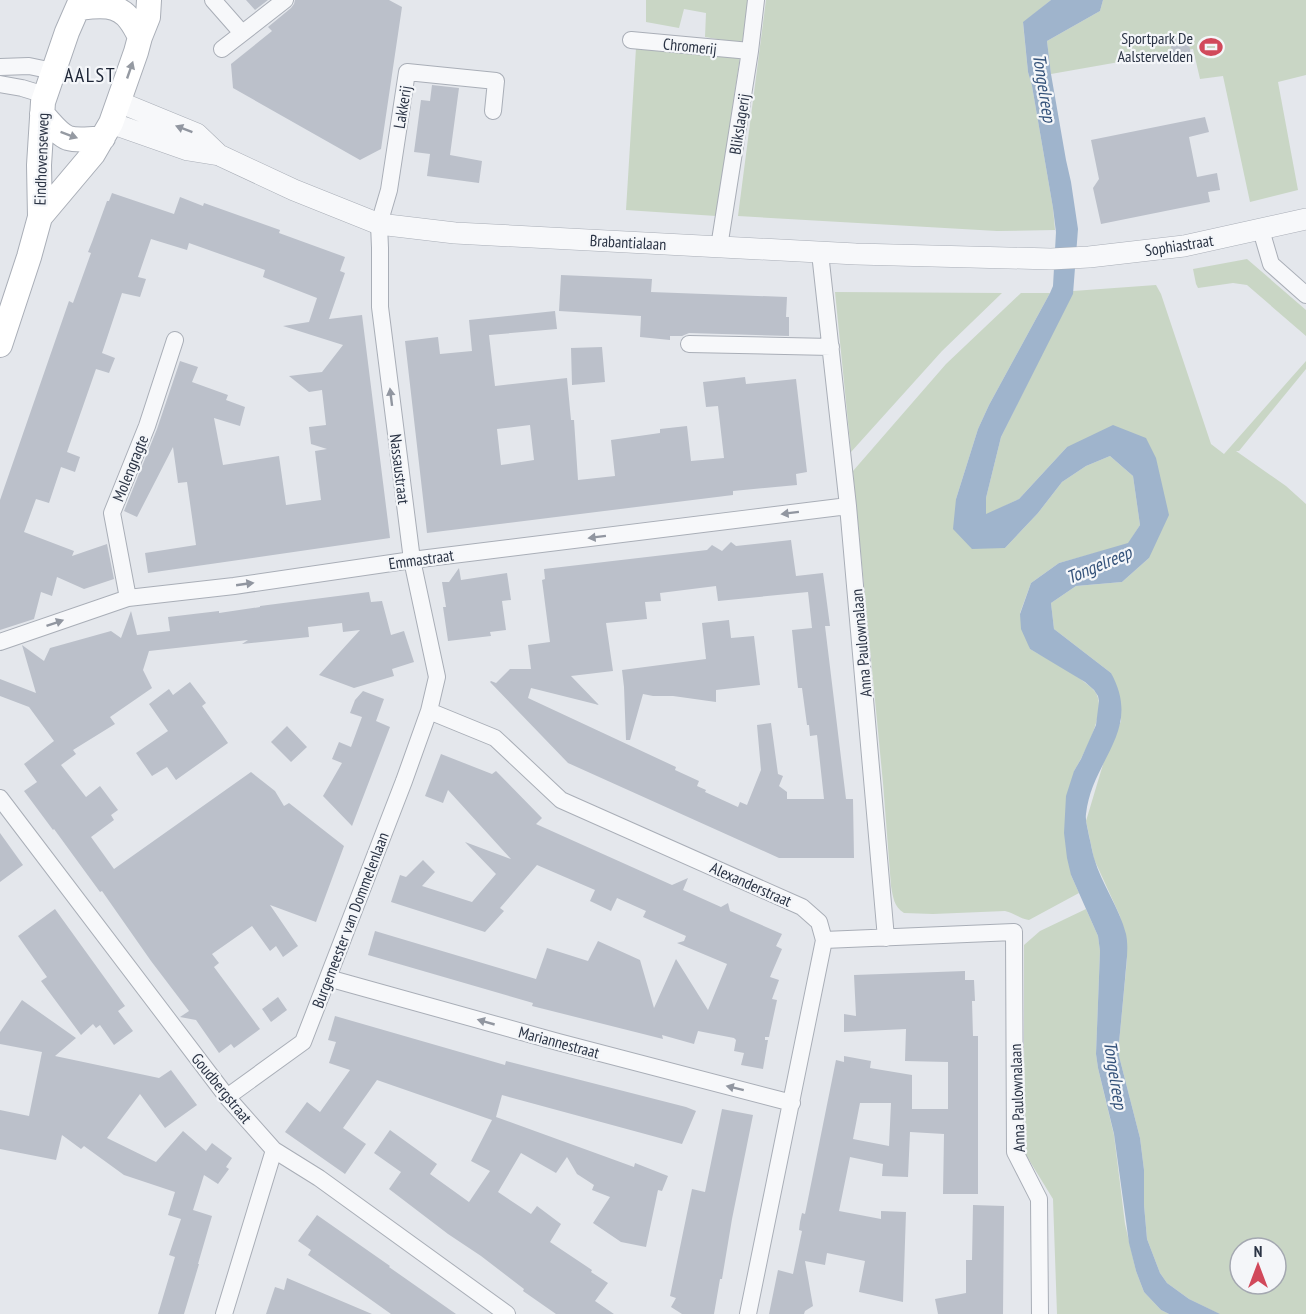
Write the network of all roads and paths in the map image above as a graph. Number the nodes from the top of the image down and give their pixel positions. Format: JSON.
{"nodes":[{"id":1,"x":149,"y":0,"type":"edge"},
{"id":2,"x":213,"y":0,"type":"edge"},
{"id":3,"x":285,"y":0,"type":"edge"},
{"id":4,"x":756,"y":0,"type":"edge"},
{"id":5,"x":79,"y":4,"type":"edge"},
{"id":6,"x":242,"y":33,"type":"junction"},
{"id":7,"x":140,"y":37,"type":"junction"},
{"id":8,"x":631,"y":40,"type":"dead end"},
{"id":9,"x":222,"y":49,"type":"dead end"},
{"id":10,"x":750,"y":51,"type":"junction"},
{"id":11,"x":0,"y":67,"type":"edge"},
{"id":12,"x":53,"y":71,"type":"junction"},
{"id":13,"x":0,"y":84,"type":"edge"},
{"id":14,"x":44,"y":105,"type":"junction"},
{"id":15,"x":493,"y":111,"type":"dead end"},
{"id":16,"x":111,"y":121,"type":"junction"},
{"id":17,"x":40,"y":217,"type":"junction"},
{"id":18,"x":1306,"y":219,"type":"edge"},
{"id":19,"x":379,"y":224,"type":"junction"},
{"id":20,"x":1261,"y":230,"type":"junction"},
{"id":21,"x":719,"y":247,"type":"junction"},
{"id":22,"x":820,"y":253,"type":"junction"},
{"id":23,"x":1051,"y":259,"type":"joint"},
{"id":24,"x":1306,"y":295,"type":"edge"},
{"id":25,"x":175,"y":340,"type":"dead end"},
{"id":26,"x":689,"y":344,"type":"dead end"},
{"id":27,"x":0,"y":345,"type":"edge"},
{"id":28,"x":831,"y":347,"type":"junction"},
{"id":29,"x":848,"y":506,"type":"junction"},
{"id":30,"x":412,"y":560,"type":"junction"},
{"id":31,"x":128,"y":598,"type":"junction"},
{"id":32,"x":0,"y":642,"type":"edge"},
{"id":33,"x":429,"y":711,"type":"junction"},
{"id":34,"x":0,"y":798,"type":"edge"},
{"id":35,"x":886,"y":938,"type":"junction"},
{"id":36,"x":824,"y":940,"type":"junction"},
{"id":37,"x":328,"y":978,"type":"junction"},
{"id":38,"x":227,"y":1097,"type":"junction"},
{"id":39,"x":792,"y":1103,"type":"junction"},
{"id":40,"x":274,"y":1150,"type":"junction"},
{"id":41,"x":224,"y":1314,"type":"edge"},
{"id":42,"x":507,"y":1314,"type":"edge"},
{"id":43,"x":748,"y":1314,"type":"edge"},
{"id":44,"x":1040,"y":1314,"type":"edge"}],
"edges":[{"from":1,"to":7,"type":"main road","name":"Eindhovenseweg"},
{"from":2,"to":6,"type":"street"},
{"from":3,"to":6,"type":"street"},
{"from":4,"to":10,"type":"street","name":"Blikslagerij"},
{"from":5,"to":7,"type":"main road"},
{"from":5,"to":12,"type":"main road","name":"Eindhovenseweg"},
{"from":6,"to":9,"type":"street"},
{"from":16,"to":7,"type":"main road","name":"Eindhovenseweg","one_way":true},
{"from":8,"to":10,"type":"street","name":"Chromerij"},
{"from":10,"to":21,"type":"street","name":"Blikslagerij"},
{"from":11,"to":12,"type":"street"},
{"from":12,"to":14,"type":"main road","name":"Eindhovenseweg"},
{"from":13,"to":14,"type":"street"},
{"from":14,"to":16,"type":"main road","one_way":true},
{"from":14,"to":17,"type":"main road","name":"Eindhovenseweg"},
{"from":15,"to":19,"type":"street","name":"Lakkerij"},
{"from":16,"to":17,"type":"main road","name":"Eindhovenseweg"},
{"from":16,"to":19,"type":"street","name":"Brabantialaan"},
{"from":17,"to":27,"type":"main road","name":"Eindhovenseweg"},
{"from":18,"to":20,"type":"street","name":"Sophiastraat"},
{"from":19,"to":21,"type":"street","name":"Brabantialaan"},
{"from":30,"to":19,"type":"street","name":"Nassaustraat","one_way":true},
{"from":20,"to":23,"type":"street","name":"Sophiastraat"},
{"from":20,"to":24,"type":"street"},
{"from":21,"to":22,"type":"street","name":"Brabantialaan"},
{"from":22,"to":23,"type":"street","name":"Brabantialaan"},
{"from":22,"to":28,"type":"street","name":"Anna Paulownalaan"},
{"from":25,"to":31,"type":"street","name":"Molengragte"},
{"from":26,"to":28,"type":"street"},
{"from":28,"to":29,"type":"street","name":"Anna Paulownalaan"},
{"from":29,"to":30,"type":"street","name":"Emmastraat","one_way":true},
{"from":29,"to":35,"type":"street","name":"Anna Paulownalaan"},
{"from":31,"to":30,"type":"street","name":"Emmastraat","one_way":true},
{"from":30,"to":33,"type":"street","name":"Nassaustraat"},
{"from":32,"to":31,"type":"street","name":"Emmastraat","one_way":true},
{"from":33,"to":36,"type":"street","name":"Alexanderstraat"},
{"from":33,"to":37,"type":"street","name":"Burgemeester van Dommelenlaan"},
{"from":34,"to":38,"type":"street","name":"Goudbergstraat"},
{"from":35,"to":36,"type":"street","name":"Anna Paulownalaan"},
{"from":35,"to":44,"type":"street","name":"Anna Paulownalaan"},
{"from":36,"to":39,"type":"street"},
{"from":37,"to":38,"type":"street","name":"Burgemeester van Dommelenlaan"},
{"from":39,"to":37,"type":"street","name":"Mariannestraat","one_way":true},
{"from":38,"to":40,"type":"street","name":"Goudbergstraat"},
{"from":39,"to":43,"type":"street"},
{"from":40,"to":41,"type":"street"},
{"from":40,"to":42,"type":"street","name":"Goudbergstraat"}]}
